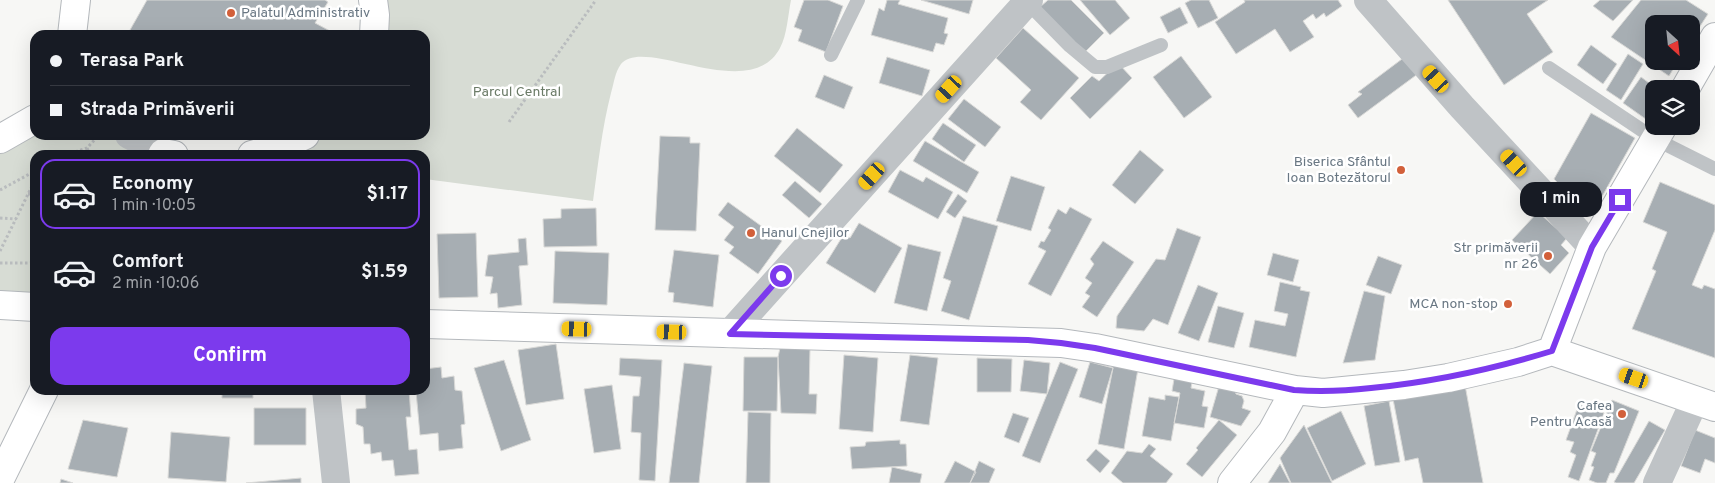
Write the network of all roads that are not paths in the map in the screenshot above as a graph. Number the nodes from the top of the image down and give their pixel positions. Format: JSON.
{"nodes":[{"id":1,"x":76,"y":0,"type":"edge"},
{"id":2,"x":373,"y":0,"type":"edge"},
{"id":3,"x":858,"y":0,"type":"edge"},
{"id":4,"x":1368,"y":0,"type":"edge"},
{"id":5,"x":1028,"y":1,"type":"edge"},
{"id":6,"x":73,"y":30,"type":"edge"},
{"id":7,"x":374,"y":30,"type":"edge"},
{"id":8,"x":1715,"y":37,"type":"edge"},
{"id":9,"x":1161,"y":45,"type":"dead end"},
{"id":10,"x":831,"y":55,"type":"dead end"},
{"id":11,"x":1548,"y":68,"type":"dead end"},
{"id":12,"x":1690,"y":80,"type":"edge"},
{"id":13,"x":30,"y":122,"type":"edge"},
{"id":14,"x":1645,"y":125,"type":"edge"},
{"id":15,"x":1658,"y":135,"type":"edge"},
{"id":16,"x":1662,"y":135,"type":"edge"},
{"id":17,"x":0,"y":139,"type":"edge"},
{"id":18,"x":139,"y":140,"type":"edge"},
{"id":19,"x":294,"y":140,"type":"edge"},
{"id":20,"x":158,"y":150,"type":"edge"},
{"id":21,"x":271,"y":150,"type":"edge"},
{"id":22,"x":1715,"y":169,"type":"edge"},
{"id":23,"x":1592,"y":247,"type":"junction"},
{"id":24,"x":0,"y":305,"type":"edge"},
{"id":25,"x":30,"y":308,"type":"edge"},
{"id":26,"x":430,"y":324,"type":"edge"},
{"id":27,"x":730,"y":334,"type":"junction"},
{"id":28,"x":1552,"y":351,"type":"junction"},
{"id":29,"x":1294,"y":390,"type":"junction"},
{"id":30,"x":42,"y":395,"type":"edge"},
{"id":31,"x":327,"y":395,"type":"edge"},
{"id":32,"x":1705,"y":403,"type":"edge"},
{"id":33,"x":0,"y":479,"type":"edge"},
{"id":34,"x":336,"y":483,"type":"edge"},
{"id":35,"x":1232,"y":483,"type":"edge"},
{"id":36,"x":1657,"y":483,"type":"edge"}],
"edges":[{"from":1,"to":6,"type":"street"},
{"from":2,"to":7,"type":"street"},
{"from":3,"to":10,"type":"lane"},
{"from":4,"to":23,"type":"street"},
{"from":5,"to":9,"type":"lane"},
{"from":5,"to":27,"type":"street"},
{"from":8,"to":12,"type":"street"},
{"from":11,"to":14,"type":"lane"},
{"from":13,"to":17,"type":"street"},
{"from":15,"to":23,"type":"street"},
{"from":16,"to":22,"type":"lane"},
{"from":18,"to":20,"type":"street"},
{"from":19,"to":21,"type":"street"},
{"from":23,"to":28,"type":"street"},
{"from":24,"to":25,"type":"street"},
{"from":26,"to":27,"type":"street"},
{"from":27,"to":29,"type":"street"},
{"from":28,"to":29,"type":"street"},
{"from":28,"to":32,"type":"street"},
{"from":29,"to":35,"type":"street"},
{"from":30,"to":33,"type":"street"},
{"from":31,"to":34,"type":"street"},
{"from":32,"to":36,"type":"street"}]}
